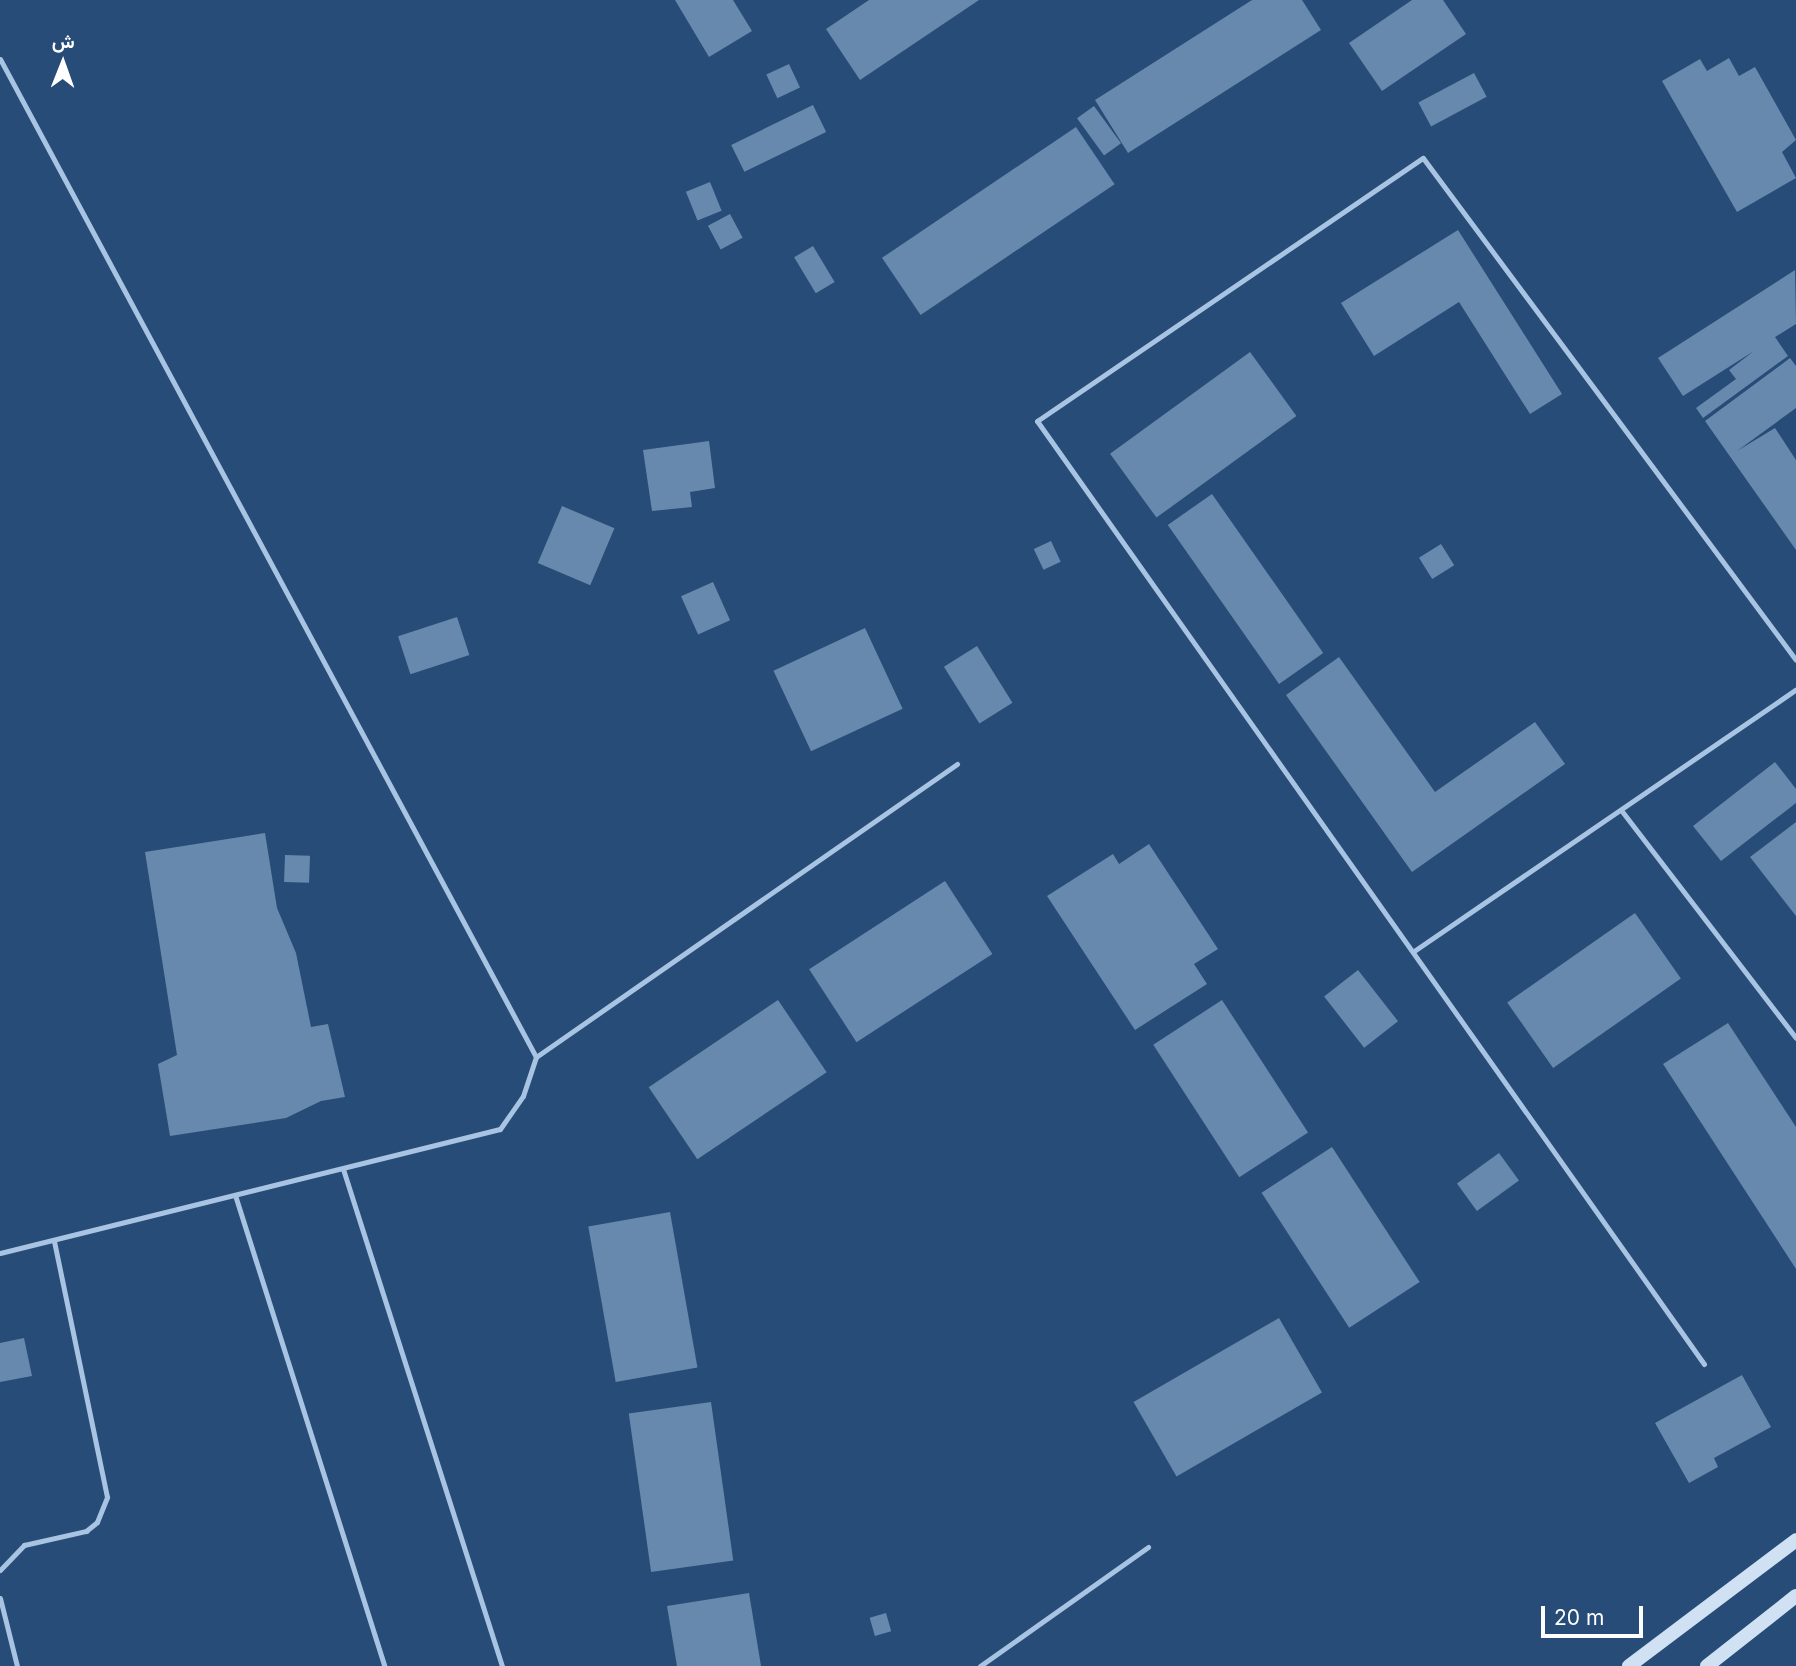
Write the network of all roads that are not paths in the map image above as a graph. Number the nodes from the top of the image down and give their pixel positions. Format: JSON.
{"nodes":[{"id":1,"x":0,"y":59,"type":"edge"},
{"id":2,"x":1796,"y":660,"type":"edge"},
{"id":3,"x":1796,"y":690,"type":"edge"},
{"id":4,"x":957,"y":764,"type":"dead end"},
{"id":5,"x":1621,"y":810,"type":"junction"},
{"id":6,"x":1414,"y":951,"type":"junction"},
{"id":7,"x":1796,"y":1038,"type":"edge"},
{"id":8,"x":536,"y":1057,"type":"junction"},
{"id":9,"x":343,"y":1168,"type":"junction"},
{"id":10,"x":235,"y":1195,"type":"junction"},
{"id":11,"x":54,"y":1240,"type":"junction"},
{"id":12,"x":0,"y":1254,"type":"edge"},
{"id":13,"x":1704,"y":1364,"type":"dead end"},
{"id":14,"x":1796,"y":1540,"type":"edge"},
{"id":15,"x":1148,"y":1548,"type":"dead end"},
{"id":16,"x":0,"y":1570,"type":"edge"},
{"id":17,"x":1796,"y":1596,"type":"edge"},
{"id":18,"x":0,"y":1598,"type":"edge"},
{"id":19,"x":17,"y":1666,"type":"edge"},
{"id":20,"x":384,"y":1666,"type":"edge"},
{"id":21,"x":502,"y":1666,"type":"edge"},
{"id":22,"x":980,"y":1666,"type":"edge"},
{"id":23,"x":1629,"y":1666,"type":"edge"},
{"id":24,"x":1707,"y":1666,"type":"edge"}],
"edges":[{"from":1,"to":8,"type":"lane"},
{"from":2,"to":6,"type":"lane"},
{"from":3,"to":5,"type":"lane"},
{"from":4,"to":8,"type":"lane"},
{"from":5,"to":6,"type":"lane"},
{"from":5,"to":7,"type":"lane"},
{"from":6,"to":13,"type":"lane"},
{"from":8,"to":9,"type":"lane"},
{"from":9,"to":10,"type":"lane"},
{"from":9,"to":21,"type":"lane"},
{"from":10,"to":11,"type":"lane"},
{"from":10,"to":20,"type":"lane"},
{"from":11,"to":12,"type":"lane"},
{"from":11,"to":16,"type":"lane"},
{"from":14,"to":23,"type":"main road"},
{"from":15,"to":22,"type":"lane"},
{"from":17,"to":24,"type":"main road"},
{"from":18,"to":19,"type":"lane"}]}
